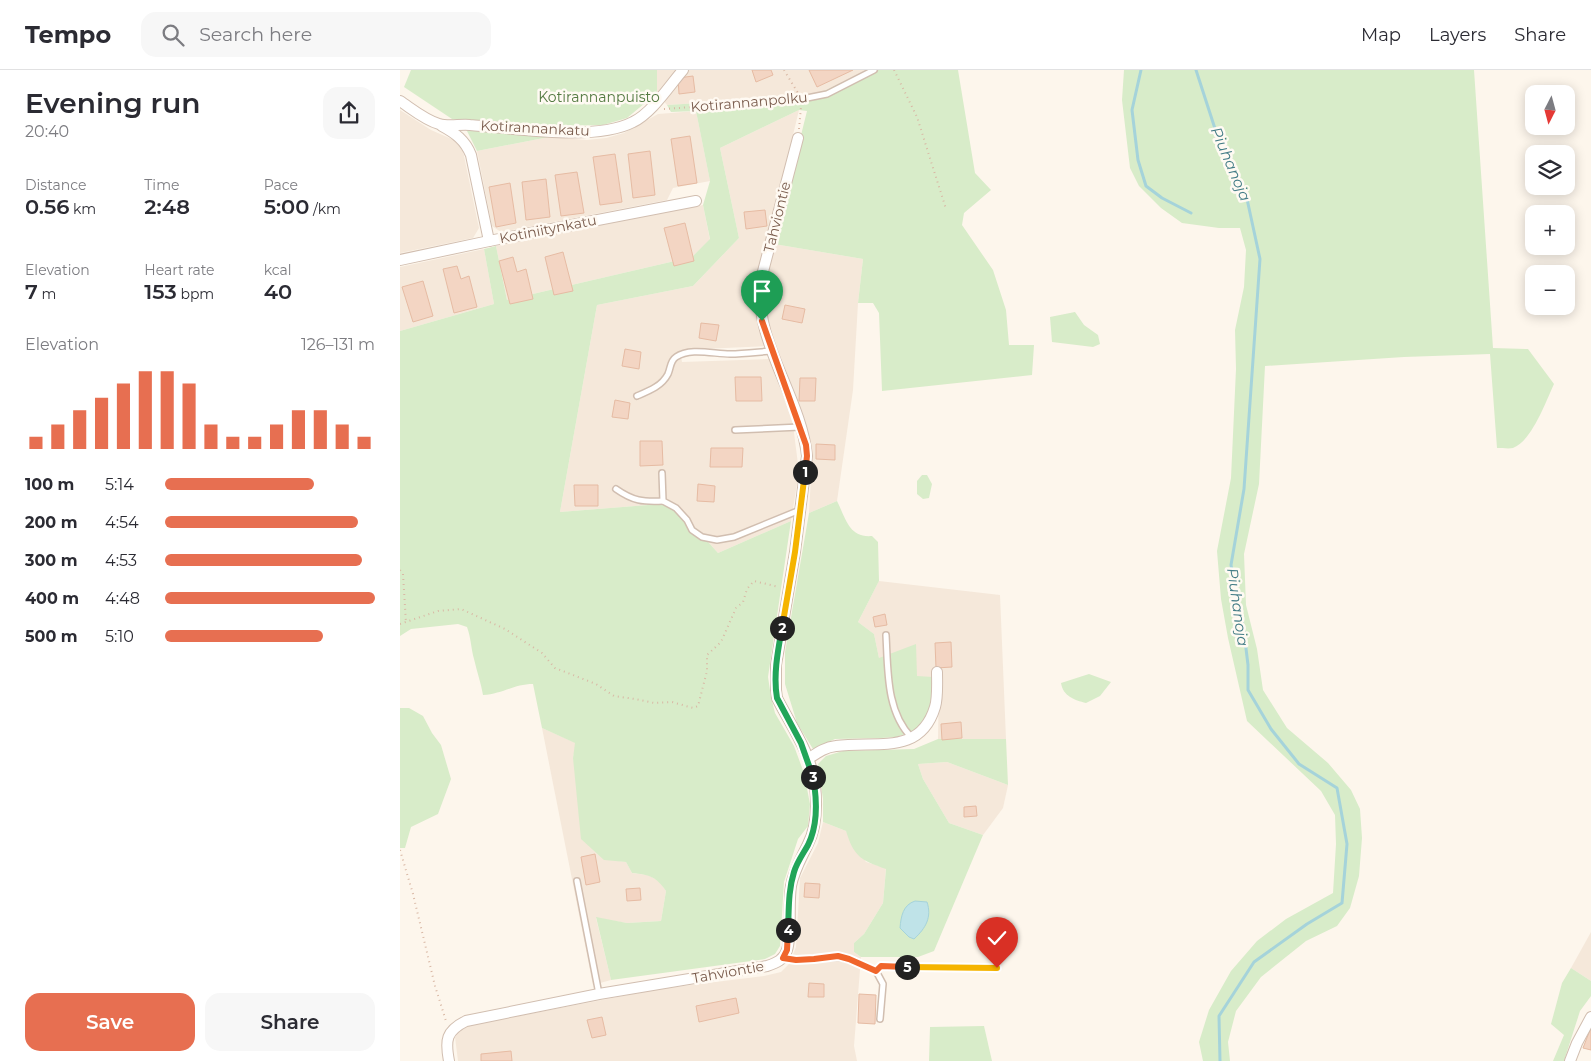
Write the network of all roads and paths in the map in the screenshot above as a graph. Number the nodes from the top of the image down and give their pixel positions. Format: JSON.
{"nodes":[{"id":1,"x":683,"y":70,"type":"edge"},
{"id":2,"x":784,"y":70,"type":"edge"},
{"id":3,"x":874,"y":70,"type":"edge"},
{"id":4,"x":894,"y":70,"type":"edge"},
{"id":5,"x":802,"y":100,"type":"junction"},
{"id":6,"x":400,"y":101,"type":"edge"},
{"id":7,"x":648,"y":110,"type":"junction"},
{"id":8,"x":441,"y":125,"type":"junction"},
{"id":9,"x":798,"y":138,"type":"joint"},
{"id":10,"x":696,"y":201,"type":"dead end"},
{"id":11,"x":946,"y":209,"type":"dead end"},
{"id":12,"x":489,"y":240,"type":"junction"},
{"id":13,"x":400,"y":260,"type":"edge"},
{"id":14,"x":773,"y":351,"type":"junction"},
{"id":15,"x":637,"y":396,"type":"dead end"},
{"id":16,"x":800,"y":427,"type":"junction"},
{"id":17,"x":735,"y":430,"type":"dead end"},
{"id":18,"x":662,"y":473,"type":"dead end"},
{"id":19,"x":616,"y":489,"type":"dead end"},
{"id":20,"x":663,"y":501,"type":"junction"},
{"id":21,"x":800,"y":510,"type":"junction"},
{"id":22,"x":400,"y":570,"type":"edge"},
{"id":23,"x":789,"y":590,"type":"junction"},
{"id":24,"x":406,"y":623,"type":"junction"},
{"id":25,"x":400,"y":624,"type":"edge"},
{"id":26,"x":886,"y":635,"type":"dead end"},
{"id":27,"x":937,"y":672,"type":"dead end"},
{"id":28,"x":912,"y":738,"type":"junction"},
{"id":29,"x":808,"y":759,"type":"junction"},
{"id":30,"x":400,"y":850,"type":"edge"},
{"id":31,"x":577,"y":881,"type":"dead end"},
{"id":32,"x":783,"y":958,"type":"junction"},
{"id":33,"x":997,"y":968,"type":"dead end"},
{"id":34,"x":876,"y":971,"type":"junction"},
{"id":35,"x":599,"y":994,"type":"junction"},
{"id":36,"x":1591,"y":1017,"type":"edge"},
{"id":37,"x":880,"y":1019,"type":"dead end"},
{"id":38,"x":450,"y":1033,"type":"junction"},
{"id":39,"x":449,"y":1061,"type":"edge"},
{"id":40,"x":1570,"y":1061,"type":"edge"}],
"edges":[{"from":1,"to":7,"type":"street","name":"Kotirannankatu"},
{"from":2,"to":5,"type":"path"},
{"from":3,"to":5,"type":"lane","name":"Kotirannanpolku"},
{"from":4,"to":11,"type":"path"},
{"from":5,"to":7,"type":"path","name":"Kotirannanpolku"},
{"from":5,"to":9,"type":"path"},
{"from":6,"to":8,"type":"street","name":"Kotirannankatu"},
{"from":7,"to":8,"type":"street","name":"Kotirannankatu"},
{"from":8,"to":12,"type":"street"},
{"from":9,"to":14,"type":"street","name":"Tahviontie"},
{"from":10,"to":12,"type":"street","name":"Kotiniitynkatu"},
{"from":12,"to":13,"type":"street","name":"Kotiniitynkatu"},
{"from":14,"to":15,"type":"lane"},
{"from":14,"to":16,"type":"street","name":"Tahviontie"},
{"from":16,"to":17,"type":"lane"},
{"from":16,"to":21,"type":"street","name":"Tahviontie"},
{"from":18,"to":20,"type":"lane"},
{"from":19,"to":20,"type":"lane"},
{"from":20,"to":21,"type":"lane"},
{"from":21,"to":23,"type":"street","name":"Tahviontie"},
{"from":22,"to":24,"type":"path"},
{"from":23,"to":24,"type":"path"},
{"from":23,"to":29,"type":"street","name":"Tahviontie"},
{"from":24,"to":25,"type":"path"},
{"from":26,"to":28,"type":"lane"},
{"from":27,"to":28,"type":"street"},
{"from":28,"to":29,"type":"street"},
{"from":29,"to":32,"type":"street","name":"Tahviontie"},
{"from":30,"to":38,"type":"path"},
{"from":31,"to":35,"type":"lane"},
{"from":32,"to":34,"type":"lane"},
{"from":32,"to":35,"type":"street","name":"Tahviontie"},
{"from":33,"to":34,"type":"path"},
{"from":34,"to":37,"type":"lane"},
{"from":35,"to":38,"type":"street","name":"Tahviontie"},
{"from":36,"to":40,"type":"street"},
{"from":38,"to":39,"type":"street"}]}
